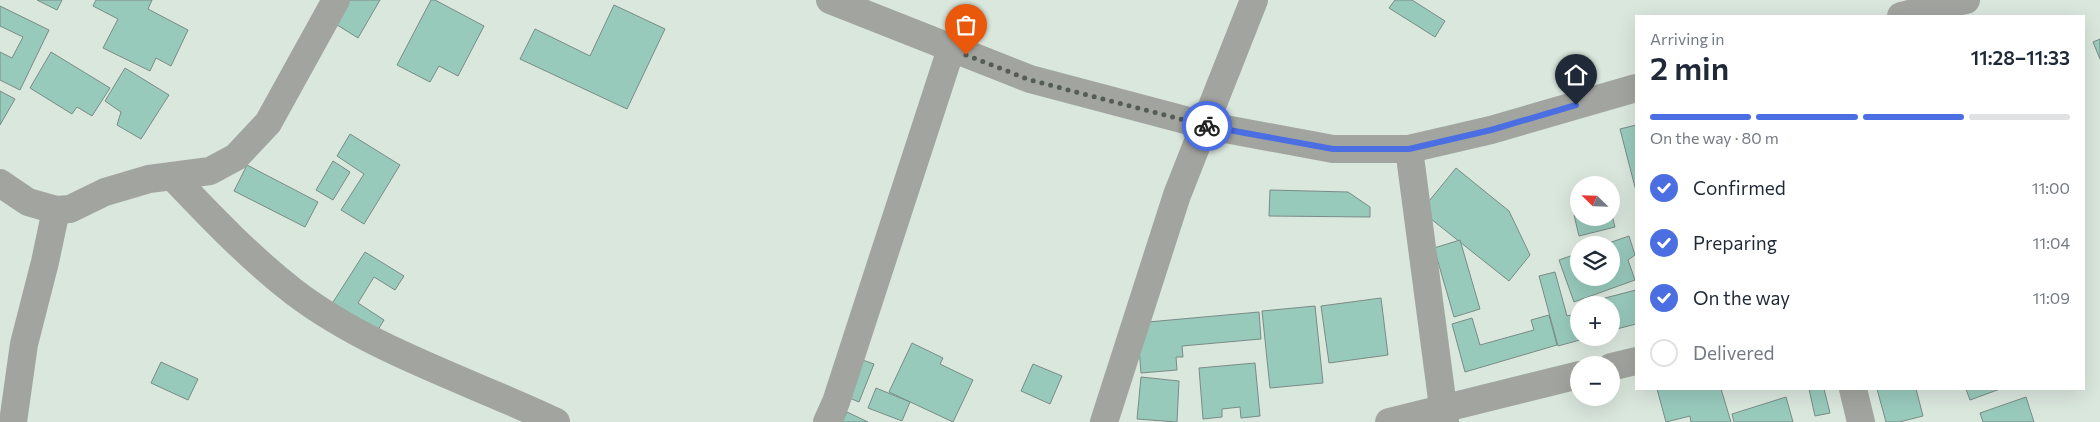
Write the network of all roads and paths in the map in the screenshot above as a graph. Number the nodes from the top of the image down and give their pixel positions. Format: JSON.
{"nodes":[{"id":1,"x":336,"y":0,"type":"edge"},
{"id":2,"x":830,"y":0,"type":"edge"},
{"id":3,"x":1254,"y":0,"type":"edge"},
{"id":4,"x":1966,"y":0,"type":"edge"},
{"id":5,"x":1937,"y":12,"type":"edge"},
{"id":6,"x":1910,"y":15,"type":"edge"},
{"id":7,"x":950,"y":49,"type":"junction"},
{"id":8,"x":1635,"y":88,"type":"edge"},
{"id":9,"x":1204,"y":126,"type":"junction"},
{"id":10,"x":1409,"y":149,"type":"junction"},
{"id":11,"x":172,"y":176,"type":"junction"},
{"id":12,"x":0,"y":183,"type":"edge"},
{"id":13,"x":56,"y":210,"type":"junction"},
{"id":14,"x":1635,"y":361,"type":"edge"},
{"id":15,"x":1620,"y":365,"type":"edge"},
{"id":16,"x":1570,"y":378,"type":"edge"},
{"id":17,"x":1852,"y":390,"type":"edge"},
{"id":18,"x":1444,"y":416,"type":"edge"},
{"id":19,"x":13,"y":422,"type":"edge"},
{"id":20,"x":556,"y":422,"type":"edge"},
{"id":21,"x":826,"y":422,"type":"edge"},
{"id":22,"x":1104,"y":422,"type":"edge"},
{"id":23,"x":1389,"y":422,"type":"edge"},
{"id":24,"x":1861,"y":422,"type":"edge"}],
"edges":[{"from":1,"to":11,"type":"street"},
{"from":2,"to":7,"type":"street"},
{"from":3,"to":9,"type":"street"},
{"from":4,"to":5,"type":"street"},
{"from":5,"to":6,"type":"street"},
{"from":7,"to":9,"type":"street"},
{"from":7,"to":21,"type":"street"},
{"from":8,"to":10,"type":"street"},
{"from":9,"to":10,"type":"street"},
{"from":9,"to":22,"type":"street"},
{"from":10,"to":18,"type":"street"},
{"from":11,"to":13,"type":"street"},
{"from":11,"to":20,"type":"street"},
{"from":12,"to":13,"type":"street"},
{"from":13,"to":19,"type":"street"},
{"from":14,"to":15,"type":"street"},
{"from":16,"to":18,"type":"street"},
{"from":17,"to":24,"type":"street"},
{"from":18,"to":23,"type":"street"}]}
